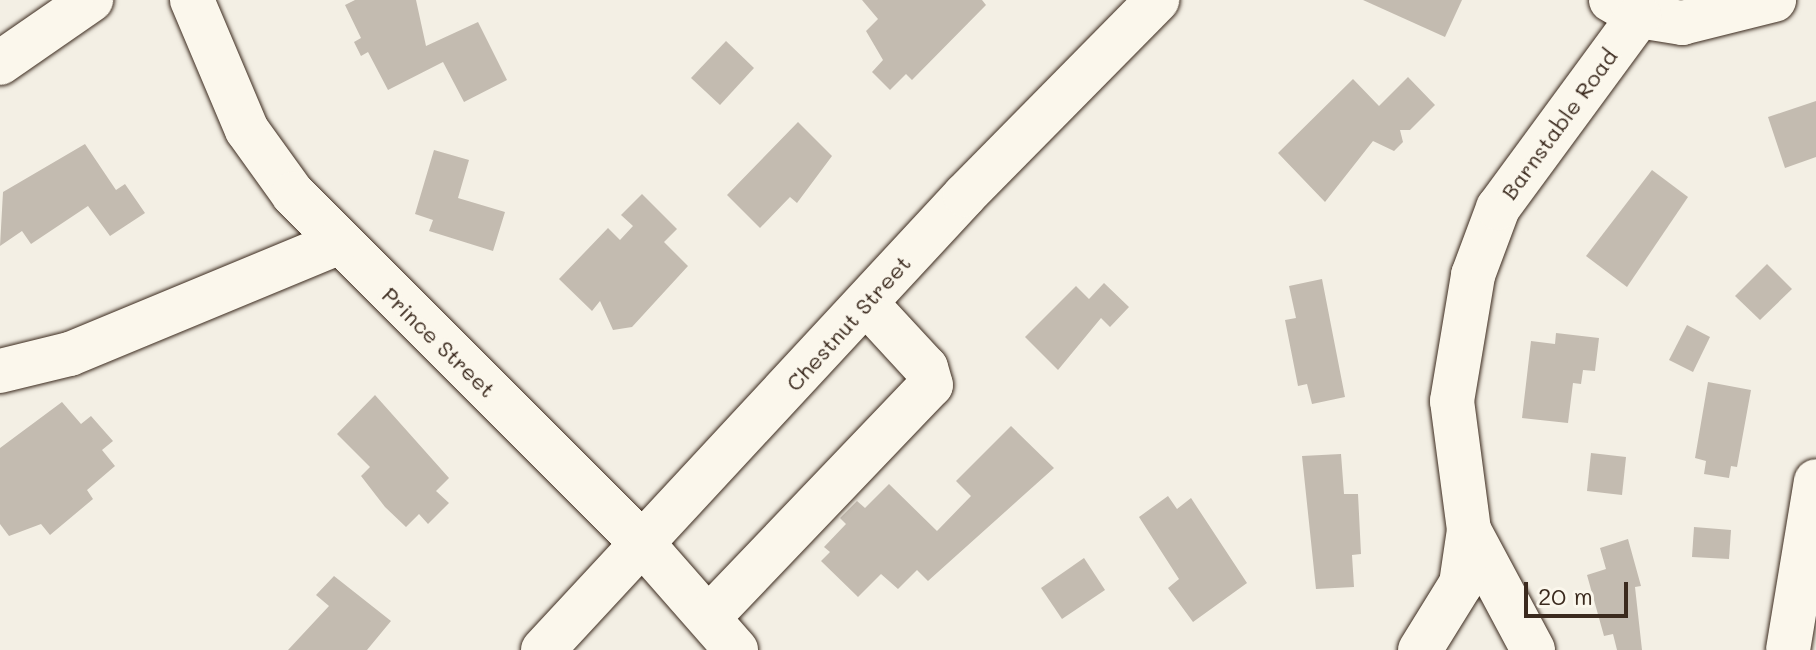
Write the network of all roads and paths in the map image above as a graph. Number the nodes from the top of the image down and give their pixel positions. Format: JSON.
{"nodes":[{"id":1,"x":91,"y":0,"type":"edge"},
{"id":2,"x":192,"y":0,"type":"edge"},
{"id":3,"x":1157,"y":0,"type":"edge"},
{"id":4,"x":1774,"y":0,"type":"edge"},
{"id":5,"x":1625,"y":8,"type":"edge"},
{"id":6,"x":0,"y":63,"type":"edge"},
{"id":7,"x":336,"y":244,"type":"junction"},
{"id":8,"x":866,"y":303,"type":"junction"},
{"id":9,"x":0,"y":371,"type":"edge"},
{"id":10,"x":1816,"y":481,"type":"edge"},
{"id":11,"x":1469,"y":530,"type":"junction"},
{"id":12,"x":643,"y":544,"type":"junction"},
{"id":13,"x":723,"y":634,"type":"edge"},
{"id":14,"x":543,"y":650,"type":"edge"},
{"id":15,"x":1420,"y":650,"type":"edge"},
{"id":16,"x":1533,"y":650,"type":"edge"},
{"id":17,"x":1788,"y":650,"type":"edge"}],
"edges":[{"from":1,"to":6,"type":"street"},
{"from":2,"to":7,"type":"street","name":"Prince Street"},
{"from":3,"to":8,"type":"street","name":"Chestnut Street"},
{"from":4,"to":5,"type":"street"},
{"from":5,"to":11,"type":"street","name":"Barnstable Road"},
{"from":7,"to":9,"type":"street"},
{"from":7,"to":12,"type":"street","name":"Prince Street"},
{"from":8,"to":12,"type":"street","name":"Chestnut Street"},
{"from":8,"to":13,"type":"street"},
{"from":10,"to":17,"type":"street"},
{"from":11,"to":15,"type":"street","name":"Barnstable Road"},
{"from":11,"to":16,"type":"street"},
{"from":12,"to":13,"type":"street","name":"Prince Street"},
{"from":12,"to":14,"type":"street","name":"Chestnut Street"}]}
